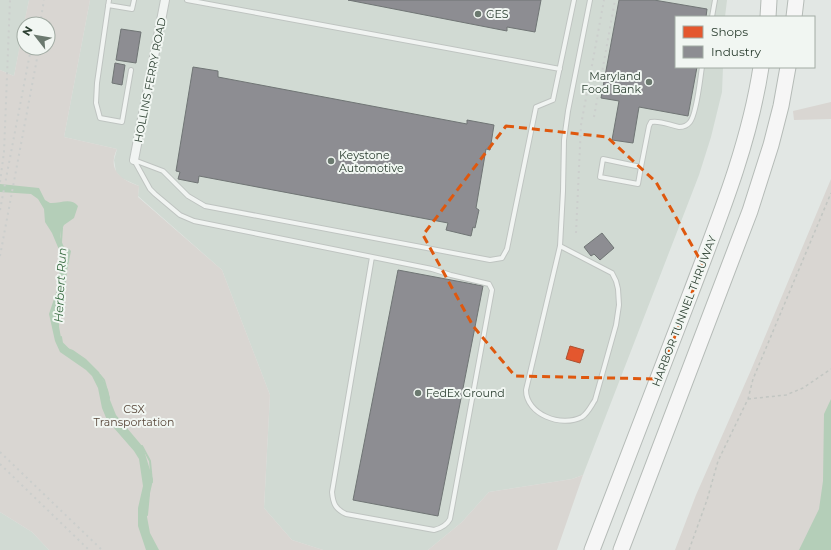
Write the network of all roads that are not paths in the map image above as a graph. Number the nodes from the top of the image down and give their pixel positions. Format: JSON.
{"nodes":[{"id":1,"x":134,"y":0,"type":"edge"},
{"id":2,"x":165,"y":0,"type":"edge"},
{"id":3,"x":187,"y":0,"type":"edge"},
{"id":4,"x":574,"y":0,"type":"edge"},
{"id":5,"x":590,"y":0,"type":"edge"},
{"id":6,"x":715,"y":0,"type":"edge"},
{"id":7,"x":769,"y":0,"type":"edge"},
{"id":8,"x":796,"y":0,"type":"edge"},
{"id":9,"x":109,"y":2,"type":"edge"},
{"id":10,"x":712,"y":16,"type":"edge"},
{"id":11,"x":768,"y":16,"type":"edge"},
{"id":12,"x":794,"y":16,"type":"edge"},
{"id":13,"x":702,"y":68,"type":"edge"},
{"id":14,"x":761,"y":68,"type":"edge"},
{"id":15,"x":788,"y":68,"type":"edge"},
{"id":16,"x":560,"y":69,"type":"junction"},
{"id":17,"x":131,"y":70,"type":"dead end"},
{"id":18,"x":134,"y":160,"type":"junction"},
{"id":19,"x":642,"y":167,"type":"junction"},
{"id":20,"x":560,"y":246,"type":"junction"},
{"id":21,"x":372,"y":258,"type":"junction"},
{"id":22,"x":592,"y":550,"type":"edge"},
{"id":23,"x":621,"y":550,"type":"edge"}],
"edges":[{"from":1,"to":9,"type":"lane"},
{"from":2,"to":18,"type":"street","name":"HOLLINS FERRY ROAD"},
{"from":3,"to":16,"type":"lane"},
{"from":4,"to":16,"type":"lane"},
{"from":5,"to":20,"type":"lane"},
{"from":6,"to":10,"type":"lane"},
{"from":7,"to":11,"type":"highway"},
{"from":8,"to":12,"type":"highway"},
{"from":9,"to":17,"type":"lane"},
{"from":13,"to":19,"type":"lane"},
{"from":14,"to":22,"type":"highway","name":"HARBOR TUNNEL THRUWAY"},
{"from":15,"to":23,"type":"highway"},
{"from":16,"to":18,"type":"lane"},
{"from":18,"to":21,"type":"lane"},
{"from":19,"to":19,"type":"lane"},
{"from":20,"to":20,"type":"lane"},
{"from":21,"to":21,"type":"lane"}]}
